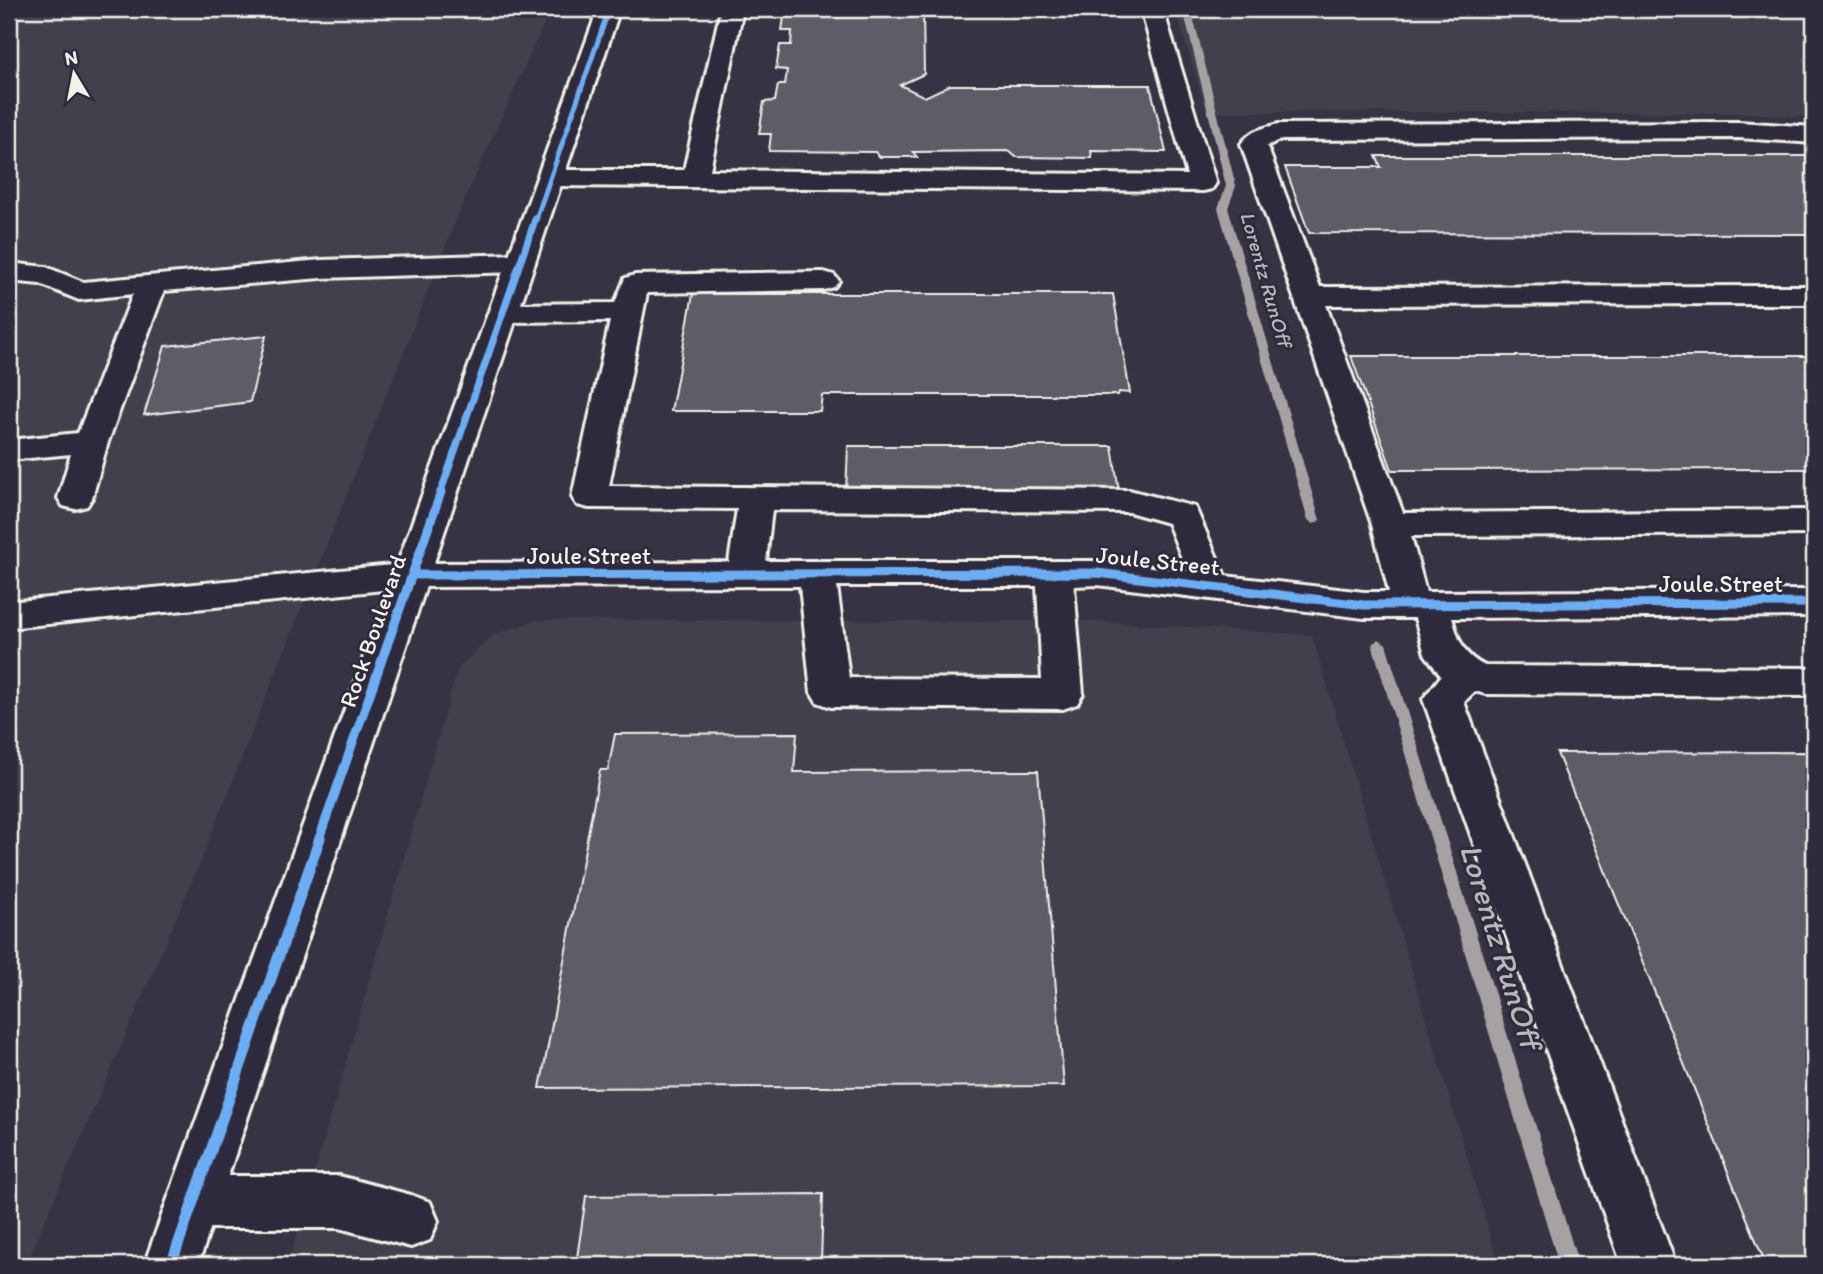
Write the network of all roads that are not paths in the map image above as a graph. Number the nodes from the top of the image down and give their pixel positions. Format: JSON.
{"nodes":[{"id":1,"x":609,"y":9,"type":"edge"},
{"id":2,"x":732,"y":9,"type":"edge"},
{"id":3,"x":1152,"y":9,"type":"edge"},
{"id":4,"x":1814,"y":135,"type":"edge"},
{"id":5,"x":550,"y":178,"type":"junction"},
{"id":6,"x":695,"y":178,"type":"junction"},
{"id":7,"x":521,"y":263,"type":"junction"},
{"id":8,"x":9,"y":272,"type":"edge"},
{"id":9,"x":824,"y":281,"type":"dead end"},
{"id":10,"x":152,"y":283,"type":"junction"},
{"id":11,"x":1814,"y":295,"type":"edge"},
{"id":12,"x":1307,"y":296,"type":"junction"},
{"id":13,"x":626,"y":312,"type":"junction"},
{"id":14,"x":504,"y":313,"type":"junction"},
{"id":15,"x":91,"y":442,"type":"junction"},
{"id":16,"x":9,"y":450,"type":"edge"},
{"id":17,"x":75,"y":498,"type":"dead end"},
{"id":18,"x":757,"y":498,"type":"junction"},
{"id":19,"x":1814,"y":522,"type":"edge"},
{"id":20,"x":1390,"y":525,"type":"junction"},
{"id":21,"x":1055,"y":573,"type":"junction"},
{"id":22,"x":746,"y":574,"type":"junction"},
{"id":23,"x":817,"y":574,"type":"junction"},
{"id":24,"x":413,"y":575,"type":"junction"},
{"id":25,"x":1211,"y":586,"type":"junction"},
{"id":26,"x":1814,"y":603,"type":"edge"},
{"id":27,"x":1421,"y":605,"type":"junction"},
{"id":28,"x":9,"y":612,"type":"edge"},
{"id":29,"x":1466,"y":676,"type":"junction"},
{"id":30,"x":1814,"y":682,"type":"edge"},
{"id":31,"x":194,"y":1202,"type":"junction"},
{"id":32,"x":411,"y":1221,"type":"dead end"},
{"id":33,"x":172,"y":1265,"type":"edge"},
{"id":34,"x":1649,"y":1265,"type":"edge"}],
"edges":[{"from":1,"to":5,"type":"main road","name":"Rock Boulevard"},
{"from":2,"to":6,"type":"main road"},
{"from":3,"to":6,"type":"main road"},
{"from":4,"to":12,"type":"main road"},
{"from":5,"to":6,"type":"main road"},
{"from":5,"to":7,"type":"main road","name":"Rock Boulevard"},
{"from":7,"to":10,"type":"main road"},
{"from":7,"to":14,"type":"main road","name":"Rock Boulevard"},
{"from":8,"to":10,"type":"main road"},
{"from":9,"to":13,"type":"main road"},
{"from":10,"to":15,"type":"main road"},
{"from":11,"to":12,"type":"main road"},
{"from":12,"to":20,"type":"main road"},
{"from":13,"to":14,"type":"main road"},
{"from":13,"to":18,"type":"main road"},
{"from":14,"to":24,"type":"main road","name":"Rock Boulevard"},
{"from":15,"to":16,"type":"main road"},
{"from":15,"to":17,"type":"main road"},
{"from":18,"to":22,"type":"main road"},
{"from":18,"to":25,"type":"main road"},
{"from":19,"to":20,"type":"main road"},
{"from":20,"to":27,"type":"main road"},
{"from":21,"to":23,"type":"main road","name":"Joule Street"},
{"from":21,"to":23,"type":"main road"},
{"from":21,"to":25,"type":"main road","name":"Joule Street"},
{"from":22,"to":23,"type":"main road","name":"Joule Street"},
{"from":22,"to":24,"type":"main road","name":"Joule Street"},
{"from":24,"to":28,"type":"main road","name":"Joule Street"},
{"from":24,"to":31,"type":"main road","name":"Rock Boulevard"},
{"from":25,"to":27,"type":"main road","name":"Joule Street"},
{"from":26,"to":27,"type":"main road","name":"Joule Street"},
{"from":27,"to":29,"type":"main road"},
{"from":29,"to":30,"type":"main road"},
{"from":29,"to":34,"type":"main road"},
{"from":31,"to":32,"type":"main road"},
{"from":31,"to":33,"type":"main road","name":"Rock Boulevard"}]}
